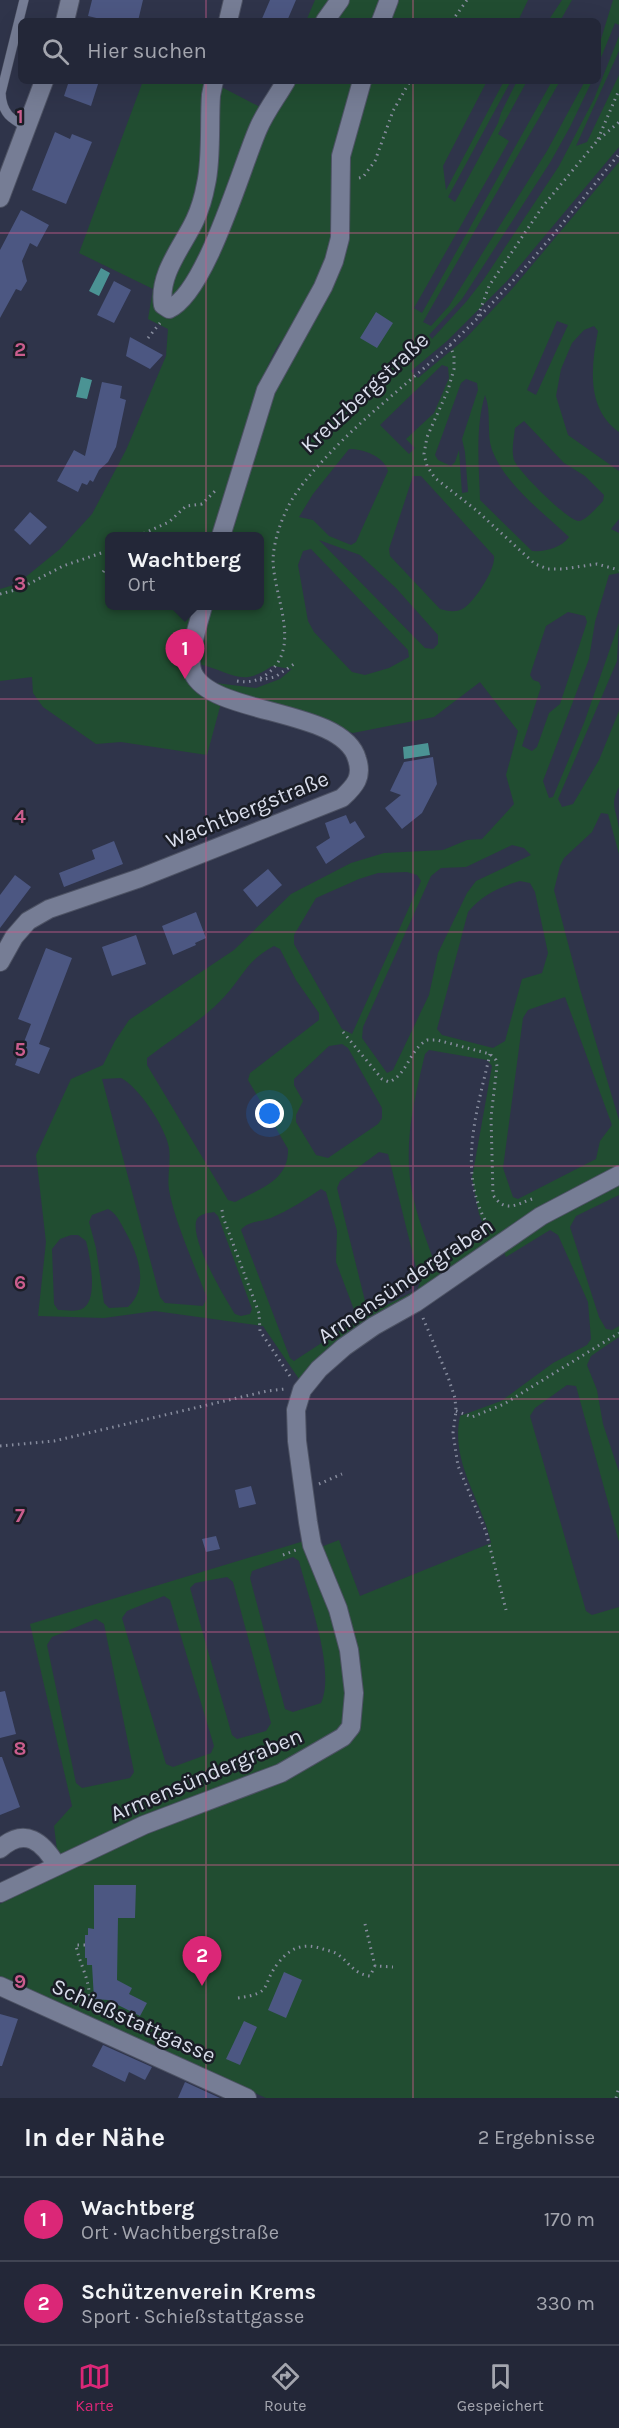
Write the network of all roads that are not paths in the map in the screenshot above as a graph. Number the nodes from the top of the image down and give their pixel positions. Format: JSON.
{"nodes":[{"id":1,"x":24,"y":0,"type":"edge"},
{"id":2,"x":70,"y":0,"type":"edge"},
{"id":3,"x":234,"y":0,"type":"edge"},
{"id":4,"x":340,"y":0,"type":"edge"},
{"id":5,"x":389,"y":0,"type":"edge"},
{"id":6,"x":20,"y":18,"type":"edge"},
{"id":7,"x":65,"y":18,"type":"edge"},
{"id":8,"x":229,"y":18,"type":"edge"},
{"id":9,"x":327,"y":18,"type":"edge"},
{"id":10,"x":382,"y":18,"type":"edge"},
{"id":11,"x":18,"y":24,"type":"edge"},
{"id":12,"x":43,"y":84,"type":"edge"},
{"id":13,"x":213,"y":84,"type":"edge"},
{"id":14,"x":284,"y":84,"type":"edge"},
{"id":15,"x":361,"y":84,"type":"edge"},
{"id":16,"x":28,"y":128,"type":"junction"},
{"id":17,"x":0,"y":198,"type":"edge"},
{"id":18,"x":222,"y":532,"type":"edge"},
{"id":19,"x":201,"y":610,"type":"edge"},
{"id":20,"x":0,"y":962,"type":"edge"},
{"id":21,"x":619,"y":1175,"type":"edge"},
{"id":22,"x":0,"y":1849,"type":"edge"},
{"id":23,"x":57,"y":1866,"type":"junction"},
{"id":24,"x":0,"y":1893,"type":"edge"},
{"id":25,"x":0,"y":1986,"type":"edge"},
{"id":26,"x":248,"y":2098,"type":"edge"}],
"edges":[{"from":1,"to":6,"type":"lane"},
{"from":2,"to":7,"type":"street"},
{"from":3,"to":8,"type":"street"},
{"from":4,"to":9,"type":"street"},
{"from":5,"to":10,"type":"street"},
{"from":11,"to":16,"type":"lane"},
{"from":12,"to":16,"type":"street"},
{"from":13,"to":14,"type":"street"},
{"from":15,"to":18,"type":"street"},
{"from":16,"to":17,"type":"street"},
{"from":19,"to":20,"type":"street","name":"Wachtbergstraße"},
{"from":21,"to":23,"type":"street","name":"Armensündergraben"},
{"from":22,"to":23,"type":"street"},
{"from":23,"to":24,"type":"street","name":"Armensündergraben"},
{"from":25,"to":26,"type":"street","name":"Schießstattgasse"}]}
